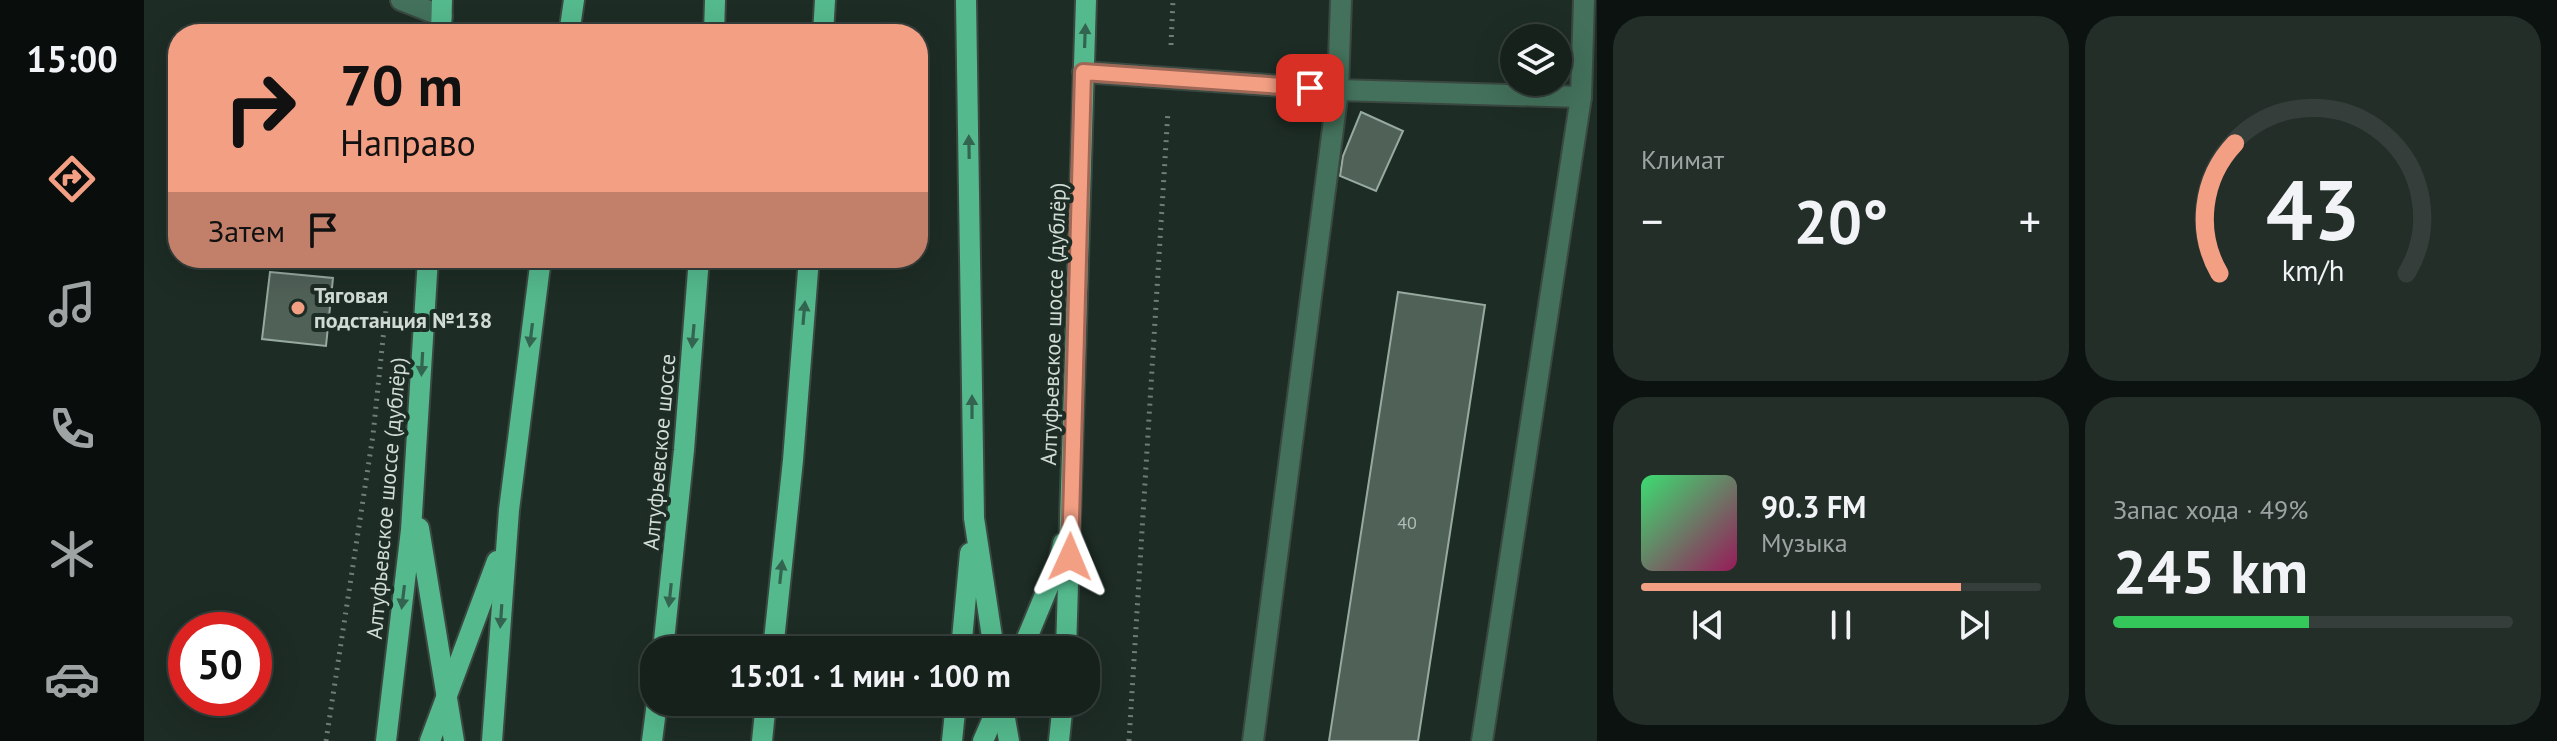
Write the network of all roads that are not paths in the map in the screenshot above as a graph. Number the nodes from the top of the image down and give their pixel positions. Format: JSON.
{"nodes":[{"id":1,"x":401,"y":0,"type":"edge"},
{"id":2,"x":574,"y":0,"type":"edge"},
{"id":3,"x":715,"y":0,"type":"edge"},
{"id":4,"x":825,"y":0,"type":"edge"},
{"id":5,"x":966,"y":0,"type":"edge"},
{"id":6,"x":1086,"y":0,"type":"edge"},
{"id":7,"x":1341,"y":0,"type":"edge"},
{"id":8,"x":1584,"y":0,"type":"edge"},
{"id":9,"x":442,"y":17,"type":"edge"},
{"id":10,"x":570,"y":24,"type":"edge"},
{"id":11,"x":714,"y":24,"type":"edge"},
{"id":12,"x":824,"y":24,"type":"edge"},
{"id":13,"x":1083,"y":72,"type":"junction"},
{"id":14,"x":1338,"y":90,"type":"junction"},
{"id":15,"x":1581,"y":97,"type":"junction"},
{"id":16,"x":427,"y":268,"type":"edge"},
{"id":17,"x":540,"y":268,"type":"edge"},
{"id":18,"x":698,"y":268,"type":"edge"},
{"id":19,"x":808,"y":268,"type":"edge"},
{"id":20,"x":416,"y":464,"type":"junction"},
{"id":21,"x":973,"y":485,"type":"junction"},
{"id":22,"x":1072,"y":496,"type":"junction"},
{"id":23,"x":509,"y":510,"type":"junction"},
{"id":24,"x":664,"y":636,"type":"edge"},
{"id":25,"x":774,"y":636,"type":"edge"},
{"id":26,"x":962,"y":636,"type":"edge"},
{"id":27,"x":992,"y":636,"type":"edge"},
{"id":28,"x":1028,"y":636,"type":"edge"},
{"id":29,"x":1067,"y":636,"type":"edge"},
{"id":30,"x":446,"y":699,"type":"junction"},
{"id":31,"x":655,"y":716,"type":"edge"},
{"id":32,"x":765,"y":716,"type":"edge"},
{"id":33,"x":955,"y":716,"type":"edge"},
{"id":34,"x":995,"y":716,"type":"edge"},
{"id":35,"x":1004,"y":716,"type":"edge"},
{"id":36,"x":1062,"y":716,"type":"edge"},
{"id":37,"x":386,"y":741,"type":"edge"},
{"id":38,"x":430,"y":741,"type":"edge"},
{"id":39,"x":454,"y":741,"type":"edge"},
{"id":40,"x":492,"y":741,"type":"edge"},
{"id":41,"x":652,"y":741,"type":"edge"},
{"id":42,"x":762,"y":741,"type":"edge"},
{"id":43,"x":952,"y":741,"type":"edge"},
{"id":44,"x":983,"y":741,"type":"edge"},
{"id":45,"x":1009,"y":741,"type":"edge"},
{"id":46,"x":1059,"y":741,"type":"edge"},
{"id":47,"x":1253,"y":741,"type":"edge"},
{"id":48,"x":1482,"y":741,"type":"edge"}],
"edges":[{"from":1,"to":9,"type":"lane"},
{"from":2,"to":10,"type":"main road"},
{"from":3,"to":11,"type":"main road"},
{"from":4,"to":12,"type":"main road"},
{"from":21,"to":5,"type":"main road","one_way":true},
{"from":13,"to":6,"type":"main road","name":"Алтуфьевское шоссе (дублёр)","one_way":true},
{"from":7,"to":14,"type":"lane"},
{"from":8,"to":15,"type":"lane"},
{"from":13,"to":14,"type":"lane"},
{"from":13,"to":22,"type":"main road","name":"Алтуфьевское шоссе (дублёр)"},
{"from":14,"to":15,"type":"lane"},
{"from":14,"to":47,"type":"lane"},
{"from":15,"to":48,"type":"lane"},
{"from":16,"to":20,"type":"main road","name":"Алтуфьевское шоссе (дублёр)","one_way":true},
{"from":17,"to":23,"type":"main road","one_way":true},
{"from":18,"to":24,"type":"main road","name":"Алтуфьевское шоссе","one_way":true},
{"from":25,"to":19,"type":"main road","one_way":true},
{"from":20,"to":30,"type":"main road"},
{"from":20,"to":37,"type":"main road","name":"Алтуфьевское шоссе (дублёр)","one_way":true},
{"from":21,"to":26,"type":"main road"},
{"from":21,"to":27,"type":"main road"},
{"from":22,"to":28,"type":"main road"},
{"from":22,"to":29,"type":"main road","name":"Алтуфьевское шоссе (дублёр)"},
{"from":23,"to":30,"type":"main road"},
{"from":23,"to":40,"type":"main road","one_way":true},
{"from":30,"to":38,"type":"main road"},
{"from":30,"to":39,"type":"main road"},
{"from":31,"to":41,"type":"main road"},
{"from":32,"to":42,"type":"main road"},
{"from":33,"to":43,"type":"main road"},
{"from":34,"to":44,"type":"main road"},
{"from":35,"to":45,"type":"main road"},
{"from":36,"to":46,"type":"main road"}]}
